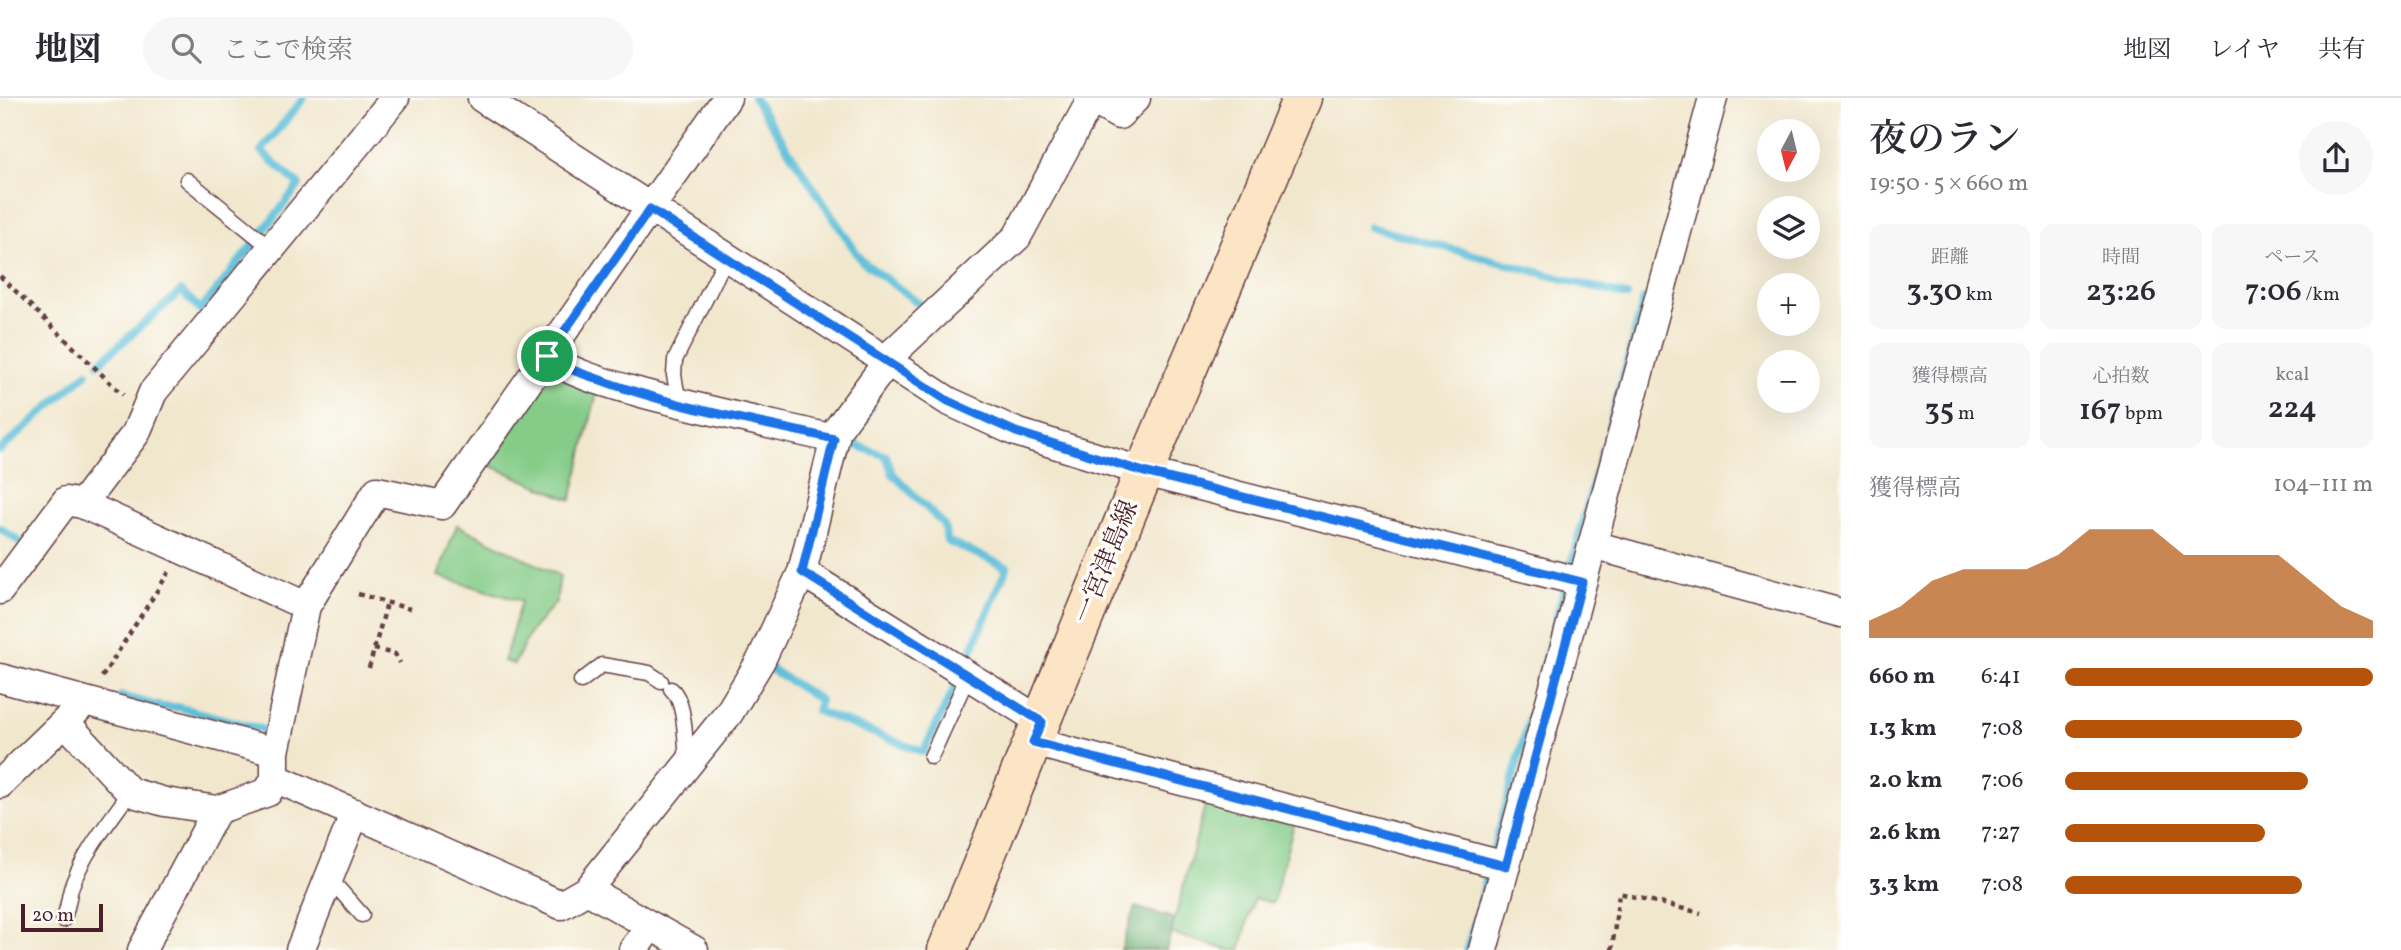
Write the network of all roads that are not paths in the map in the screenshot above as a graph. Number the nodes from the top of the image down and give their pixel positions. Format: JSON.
{"nodes":[{"id":1,"x":394,"y":98,"type":"edge"},
{"id":2,"x":482,"y":98,"type":"edge"},
{"id":3,"x":727,"y":98,"type":"edge"},
{"id":4,"x":1136,"y":98,"type":"edge"},
{"id":5,"x":1302,"y":98,"type":"edge"},
{"id":6,"x":1713,"y":98,"type":"edge"},
{"id":7,"x":1090,"y":99,"type":"edge"},
{"id":8,"x":187,"y":180,"type":"dead end"},
{"id":9,"x":650,"y":209,"type":"junction"},
{"id":10,"x":271,"y":248,"type":"junction"},
{"id":11,"x":726,"y":257,"type":"junction"},
{"id":12,"x":547,"y":356,"type":"junction"},
{"id":13,"x":886,"y":361,"type":"junction"},
{"id":14,"x":679,"y":403,"type":"junction"},
{"id":15,"x":834,"y":439,"type":"junction"},
{"id":16,"x":1144,"y":472,"type":"junction"},
{"id":17,"x":82,"y":503,"type":"junction"},
{"id":18,"x":1593,"y":545,"type":"junction"},
{"id":19,"x":802,"y":572,"type":"junction"},
{"id":20,"x":1582,"y":582,"type":"junction"},
{"id":21,"x":0,"y":590,"type":"edge"},
{"id":22,"x":306,"y":606,"type":"junction"},
{"id":23,"x":1841,"y":613,"type":"edge"},
{"id":24,"x":968,"y":676,"type":"junction"},
{"id":25,"x":0,"y":678,"type":"edge"},
{"id":26,"x":581,"y":681,"type":"dead end"},
{"id":27,"x":87,"y":701,"type":"junction"},
{"id":28,"x":65,"y":722,"type":"junction"},
{"id":29,"x":1037,"y":732,"type":"junction"},
{"id":30,"x":931,"y":757,"type":"dead end"},
{"id":31,"x":275,"y":765,"type":"junction"},
{"id":32,"x":687,"y":765,"type":"junction"},
{"id":33,"x":0,"y":783,"type":"edge"},
{"id":34,"x":130,"y":792,"type":"junction"},
{"id":35,"x":217,"y":810,"type":"junction"},
{"id":36,"x":355,"y":813,"type":"junction"},
{"id":37,"x":1506,"y":866,"type":"junction"},
{"id":38,"x":329,"y":878,"type":"junction"},
{"id":39,"x":587,"y":890,"type":"junction"},
{"id":40,"x":362,"y":915,"type":"dead end"},
{"id":41,"x":63,"y":920,"type":"dead end"},
{"id":42,"x":650,"y":927,"type":"junction"},
{"id":43,"x":142,"y":950,"type":"edge"},
{"id":44,"x":300,"y":950,"type":"edge"},
{"id":45,"x":633,"y":950,"type":"edge"},
{"id":46,"x":694,"y":950,"type":"edge"},
{"id":47,"x":947,"y":950,"type":"edge"},
{"id":48,"x":1483,"y":950,"type":"edge"}],
"edges":[{"from":1,"to":10,"type":"street"},
{"from":2,"to":9,"type":"street"},
{"from":3,"to":9,"type":"street"},
{"from":4,"to":7,"type":"street"},
{"from":5,"to":16,"type":"main road","name":"一宮津島線"},
{"from":6,"to":18,"type":"street"},
{"from":7,"to":13,"type":"street"},
{"from":8,"to":10,"type":"lane"},
{"from":9,"to":11,"type":"street"},
{"from":9,"to":12,"type":"street"},
{"from":10,"to":17,"type":"street"},
{"from":11,"to":13,"type":"street"},
{"from":11,"to":14,"type":"lane"},
{"from":12,"to":14,"type":"street"},
{"from":12,"to":22,"type":"street"},
{"from":13,"to":15,"type":"street"},
{"from":13,"to":16,"type":"street"},
{"from":14,"to":15,"type":"street"},
{"from":15,"to":19,"type":"street"},
{"from":16,"to":20,"type":"street"},
{"from":16,"to":29,"type":"main road","name":"一宮津島線"},
{"from":17,"to":21,"type":"street"},
{"from":17,"to":22,"type":"street"},
{"from":18,"to":20,"type":"street"},
{"from":18,"to":23,"type":"street"},
{"from":19,"to":24,"type":"street"},
{"from":19,"to":32,"type":"street"},
{"from":20,"to":37,"type":"street"},
{"from":22,"to":31,"type":"street"},
{"from":24,"to":29,"type":"street"},
{"from":24,"to":30,"type":"lane"},
{"from":25,"to":27,"type":"street"},
{"from":26,"to":32,"type":"lane"},
{"from":27,"to":28,"type":"street"},
{"from":27,"to":31,"type":"street"},
{"from":28,"to":33,"type":"street"},
{"from":28,"to":34,"type":"street"},
{"from":29,"to":37,"type":"street"},
{"from":29,"to":47,"type":"main road","name":"一宮津島線"},
{"from":31,"to":35,"type":"street"},
{"from":31,"to":36,"type":"street"},
{"from":32,"to":39,"type":"street"},
{"from":34,"to":35,"type":"street"},
{"from":34,"to":41,"type":"lane"},
{"from":35,"to":43,"type":"street"},
{"from":36,"to":38,"type":"street"},
{"from":36,"to":39,"type":"street"},
{"from":37,"to":48,"type":"street"},
{"from":38,"to":40,"type":"lane"},
{"from":38,"to":44,"type":"street"},
{"from":39,"to":42,"type":"street"},
{"from":42,"to":45,"type":"street"},
{"from":42,"to":46,"type":"street"}]}
